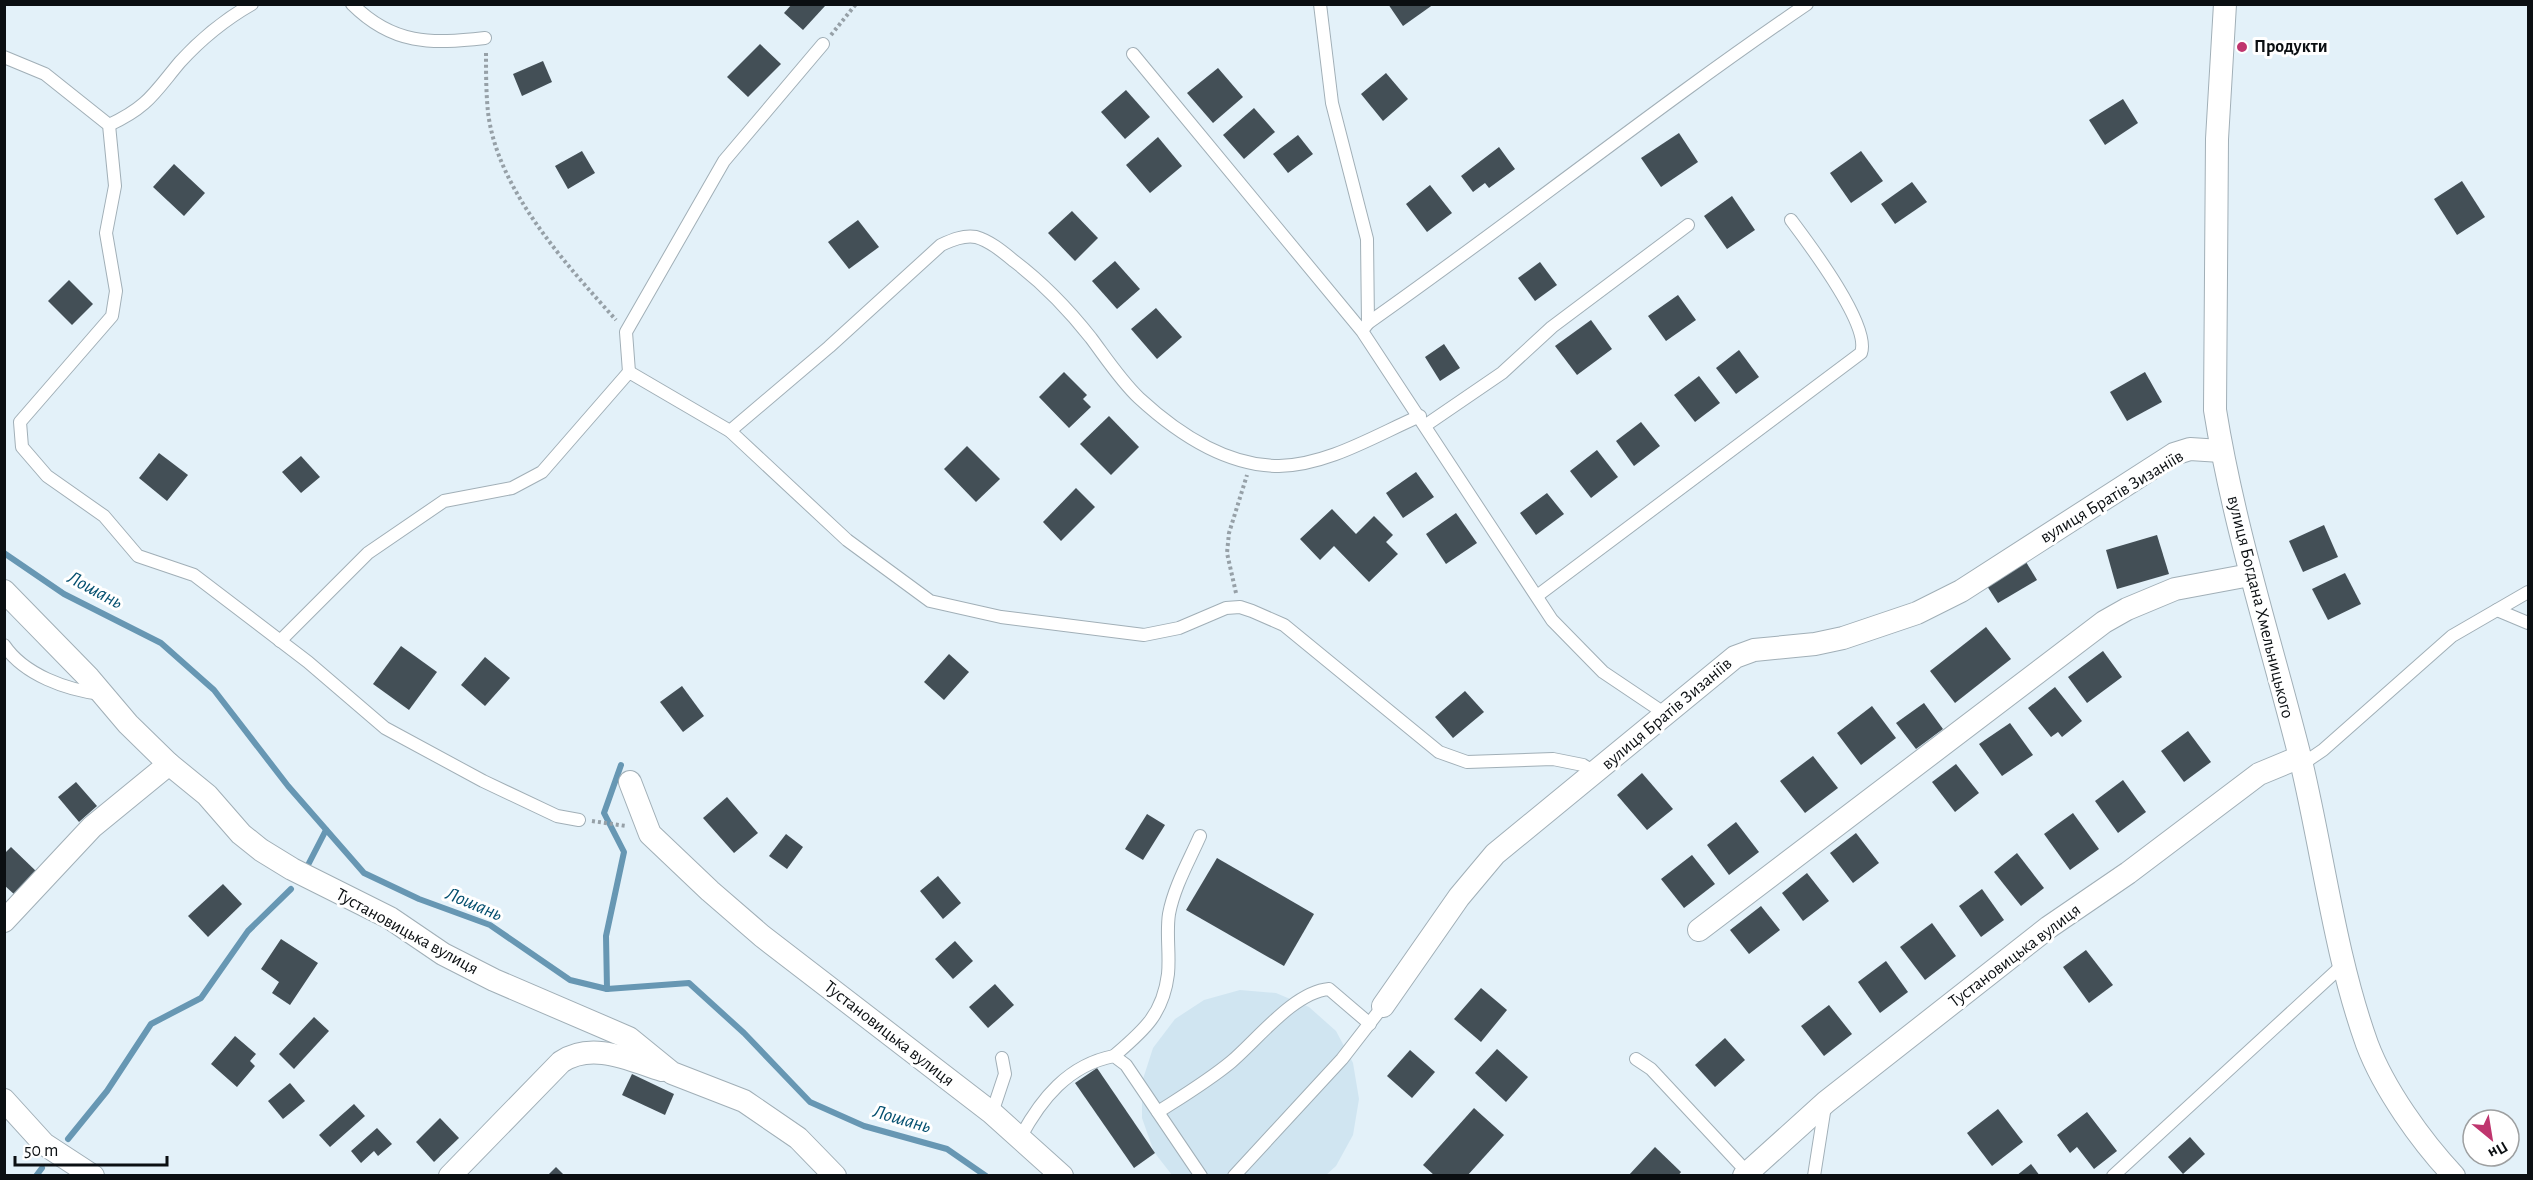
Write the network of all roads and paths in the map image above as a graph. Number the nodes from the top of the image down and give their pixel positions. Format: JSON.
{"nodes":[{"id":1,"x":252,"y":4,"type":"edge"},
{"id":2,"x":352,"y":4,"type":"edge"},
{"id":3,"x":856,"y":4,"type":"edge"},
{"id":4,"x":1320,"y":4,"type":"edge"},
{"id":5,"x":1807,"y":4,"type":"edge"},
{"id":6,"x":2224,"y":4,"type":"edge"},
{"id":7,"x":485,"y":38,"type":"joint"},
{"id":8,"x":823,"y":44,"type":"joint"},
{"id":9,"x":1132,"y":54,"type":"dead end"},
{"id":10,"x":4,"y":57,"type":"edge"},
{"id":11,"x":109,"y":125,"type":"junction"},
{"id":12,"x":1791,"y":220,"type":"dead end"},
{"id":13,"x":1689,"y":225,"type":"dead end"},
{"id":14,"x":1365,"y":327,"type":"junction"},
{"id":15,"x":626,"y":332,"type":"junction"},
{"id":16,"x":629,"y":372,"type":"junction"},
{"id":17,"x":1423,"y":421,"type":"junction"},
{"id":18,"x":730,"y":431,"type":"junction"},
{"id":19,"x":2221,"y":451,"type":"junction"},
{"id":20,"x":1251,"y":463,"type":"junction"},
{"id":21,"x":2250,"y":576,"type":"junction"},
{"id":22,"x":4,"y":591,"type":"edge"},
{"id":23,"x":2529,"y":592,"type":"edge"},
{"id":24,"x":1537,"y":596,"type":"junction"},
{"id":25,"x":1240,"y":607,"type":"junction"},
{"id":26,"x":2497,"y":610,"type":"junction"},
{"id":27,"x":2529,"y":623,"type":"edge"},
{"id":28,"x":280,"y":641,"type":"junction"},
{"id":29,"x":4,"y":645,"type":"edge"},
{"id":30,"x":102,"y":694,"type":"junction"},
{"id":31,"x":1664,"y":713,"type":"junction"},
{"id":32,"x":2301,"y":761,"type":"junction"},
{"id":33,"x":169,"y":764,"type":"junction"},
{"id":34,"x":1596,"y":773,"type":"junction"},
{"id":35,"x":630,"y":782,"type":"dead end"},
{"id":36,"x":579,"y":820,"type":"joint"},
{"id":37,"x":621,"y":825,"type":"dead end"},
{"id":38,"x":1200,"y":836,"type":"dead end"},
{"id":39,"x":4,"y":921,"type":"edge"},
{"id":40,"x":1699,"y":930,"type":"dead end"},
{"id":41,"x":2345,"y":963,"type":"junction"},
{"id":42,"x":1376,"y":1015,"type":"junction"},
{"id":43,"x":1114,"y":1056,"type":"junction"},
{"id":44,"x":1002,"y":1058,"type":"dead end"},
{"id":45,"x":1636,"y":1059,"type":"dead end"},
{"id":46,"x":672,"y":1073,"type":"junction"},
{"id":47,"x":4,"y":1100,"type":"edge"},
{"id":48,"x":1826,"y":1102,"type":"junction"},
{"id":49,"x":1158,"y":1112,"type":"junction"},
{"id":50,"x":992,"y":1113,"type":"junction"},
{"id":51,"x":1020,"y":1138,"type":"junction"},
{"id":52,"x":1745,"y":1174,"type":"edge"},
{"id":53,"x":93,"y":1176,"type":"edge"},
{"id":54,"x":450,"y":1176,"type":"edge"},
{"id":55,"x":835,"y":1176,"type":"edge"},
{"id":56,"x":1062,"y":1176,"type":"edge"},
{"id":57,"x":1201,"y":1176,"type":"edge"},
{"id":58,"x":1234,"y":1176,"type":"edge"},
{"id":59,"x":1814,"y":1176,"type":"edge"},
{"id":60,"x":2113,"y":1176,"type":"edge"},
{"id":61,"x":2454,"y":1176,"type":"edge"}],
"edges":[{"from":1,"to":11,"type":"lane"},
{"from":2,"to":7,"type":"lane"},
{"from":3,"to":8,"type":"path"},
{"from":4,"to":14,"type":"lane"},
{"from":5,"to":14,"type":"lane"},
{"from":6,"to":19,"type":"street","name":"вулиця Богдана Хмельницького"},
{"from":7,"to":15,"type":"path"},
{"from":8,"to":15,"type":"lane"},
{"from":9,"to":14,"type":"lane"},
{"from":10,"to":11,"type":"lane"},
{"from":11,"to":28,"type":"lane"},
{"from":12,"to":24,"type":"lane"},
{"from":13,"to":17,"type":"lane"},
{"from":14,"to":17,"type":"lane"},
{"from":15,"to":16,"type":"lane"},
{"from":16,"to":18,"type":"lane"},
{"from":16,"to":28,"type":"lane"},
{"from":17,"to":20,"type":"lane"},
{"from":17,"to":24,"type":"lane"},
{"from":18,"to":20,"type":"lane"},
{"from":18,"to":25,"type":"lane"},
{"from":19,"to":21,"type":"street","name":"вулиця Богдана Хмельницького"},
{"from":19,"to":31,"type":"street","name":"вулиця Братів Зизаніїв"},
{"from":20,"to":25,"type":"path"},
{"from":21,"to":32,"type":"street","name":"вулиця Богдана Хмельницького"},
{"from":21,"to":40,"type":"street"},
{"from":22,"to":30,"type":"street","name":"Тустановицька вулиця"},
{"from":23,"to":26,"type":"lane"},
{"from":24,"to":31,"type":"lane"},
{"from":25,"to":34,"type":"lane"},
{"from":26,"to":27,"type":"lane"},
{"from":26,"to":32,"type":"lane"},
{"from":28,"to":36,"type":"lane"},
{"from":29,"to":30,"type":"lane"},
{"from":30,"to":33,"type":"street","name":"Тустановицька вулиця"},
{"from":31,"to":34,"type":"street","name":"вулиця Братів Зизаніїв"},
{"from":32,"to":41,"type":"street","name":"вулиця Богдана Хмельницького"},
{"from":32,"to":48,"type":"street","name":"Тустановицька вулиця"},
{"from":33,"to":39,"type":"street"},
{"from":33,"to":46,"type":"street","name":"Тустановицька вулиця"},
{"from":34,"to":42,"type":"street","name":"вулиця Братів Зизаніїв"},
{"from":35,"to":50,"type":"street","name":"Тустановицька вулиця"},
{"from":36,"to":37,"type":"path"},
{"from":38,"to":43,"type":"lane"},
{"from":41,"to":60,"type":"lane"},
{"from":41,"to":61,"type":"street","name":"вулиця Богдана Хмельницького"},
{"from":42,"to":49,"type":"lane"},
{"from":42,"to":58,"type":"lane"},
{"from":43,"to":49,"type":"lane"},
{"from":43,"to":51,"type":"lane"},
{"from":44,"to":50,"type":"lane"},
{"from":45,"to":52,"type":"lane"},
{"from":46,"to":54,"type":"street"},
{"from":46,"to":55,"type":"street","name":"Тустановицька вулиця"},
{"from":47,"to":53,"type":"street"},
{"from":48,"to":52,"type":"street","name":"Тустановицька вулиця"},
{"from":48,"to":59,"type":"lane"},
{"from":49,"to":57,"type":"lane"},
{"from":50,"to":51,"type":"street","name":"Тустановицька вулиця"},
{"from":51,"to":56,"type":"street","name":"Тустановицька вулиця"}]}
